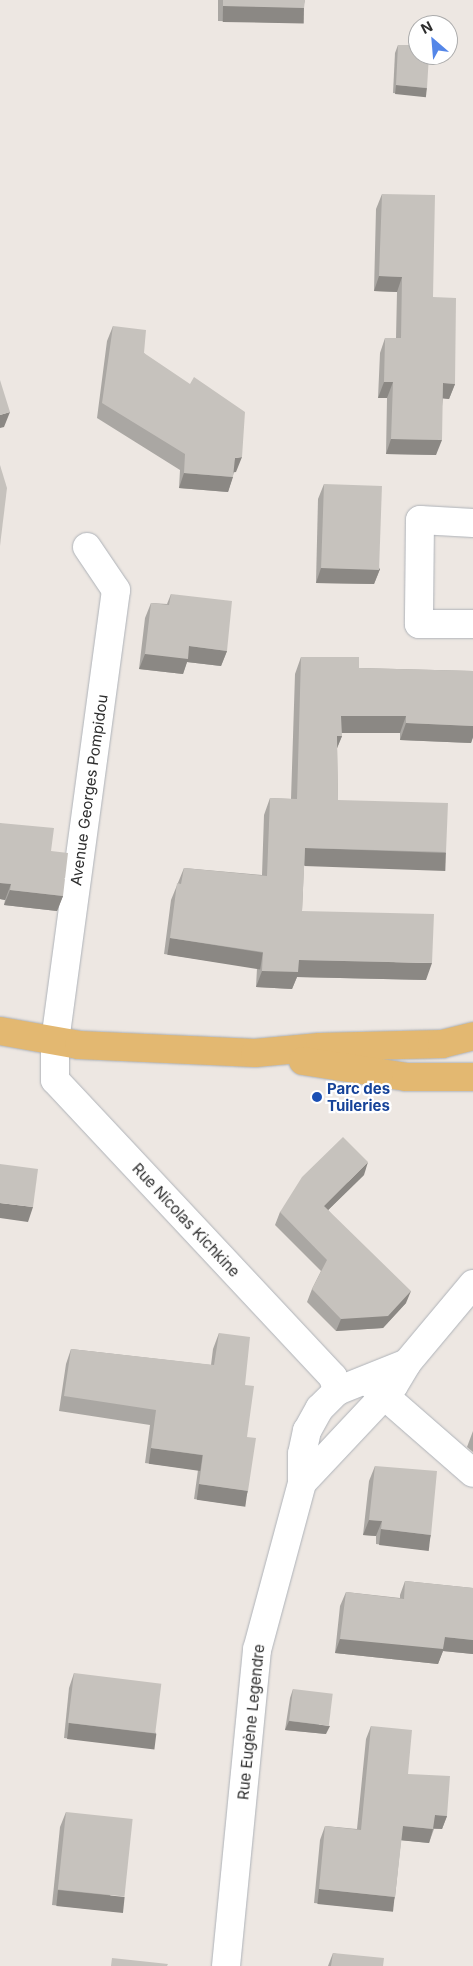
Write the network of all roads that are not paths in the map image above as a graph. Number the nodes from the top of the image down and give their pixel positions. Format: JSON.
{"nodes":[{"id":1,"x":473,"y":523,"type":"edge"},
{"id":2,"x":87,"y":547,"type":"dead end"},
{"id":3,"x":473,"y":624,"type":"edge"},
{"id":4,"x":0,"y":1031,"type":"edge"},
{"id":5,"x":473,"y":1036,"type":"edge"},
{"id":6,"x":55,"y":1043,"type":"junction"},
{"id":7,"x":254,"y":1053,"type":"junction"},
{"id":8,"x":473,"y":1077,"type":"edge"},
{"id":9,"x":473,"y":1284,"type":"edge"},
{"id":10,"x":375,"y":1387,"type":"junction"},
{"id":11,"x":337,"y":1391,"type":"junction"},
{"id":12,"x":473,"y":1473,"type":"edge"},
{"id":13,"x":302,"y":1483,"type":"junction"},
{"id":14,"x":226,"y":1966,"type":"edge"}],
"edges":[{"from":1,"to":3,"type":"street"},
{"from":2,"to":6,"type":"street","name":"Avenue Georges Pompidou"},
{"from":4,"to":6,"type":"main road"},
{"from":5,"to":7,"type":"main road"},
{"from":6,"to":7,"type":"main road"},
{"from":6,"to":11,"type":"street","name":"Rue Nicolas Kichkine"},
{"from":7,"to":8,"type":"main road"},
{"from":9,"to":10,"type":"street","name":"Rue Eugène Legendre"},
{"from":10,"to":11,"type":"street","name":"Rue Eugène Legendre"},
{"from":10,"to":12,"type":"street"},
{"from":10,"to":13,"type":"street","name":"Rue Eugène Legendre"},
{"from":11,"to":13,"type":"street","name":"Rue Eugène Legendre"},
{"from":13,"to":14,"type":"street","name":"Rue Eugène Legendre"}]}
